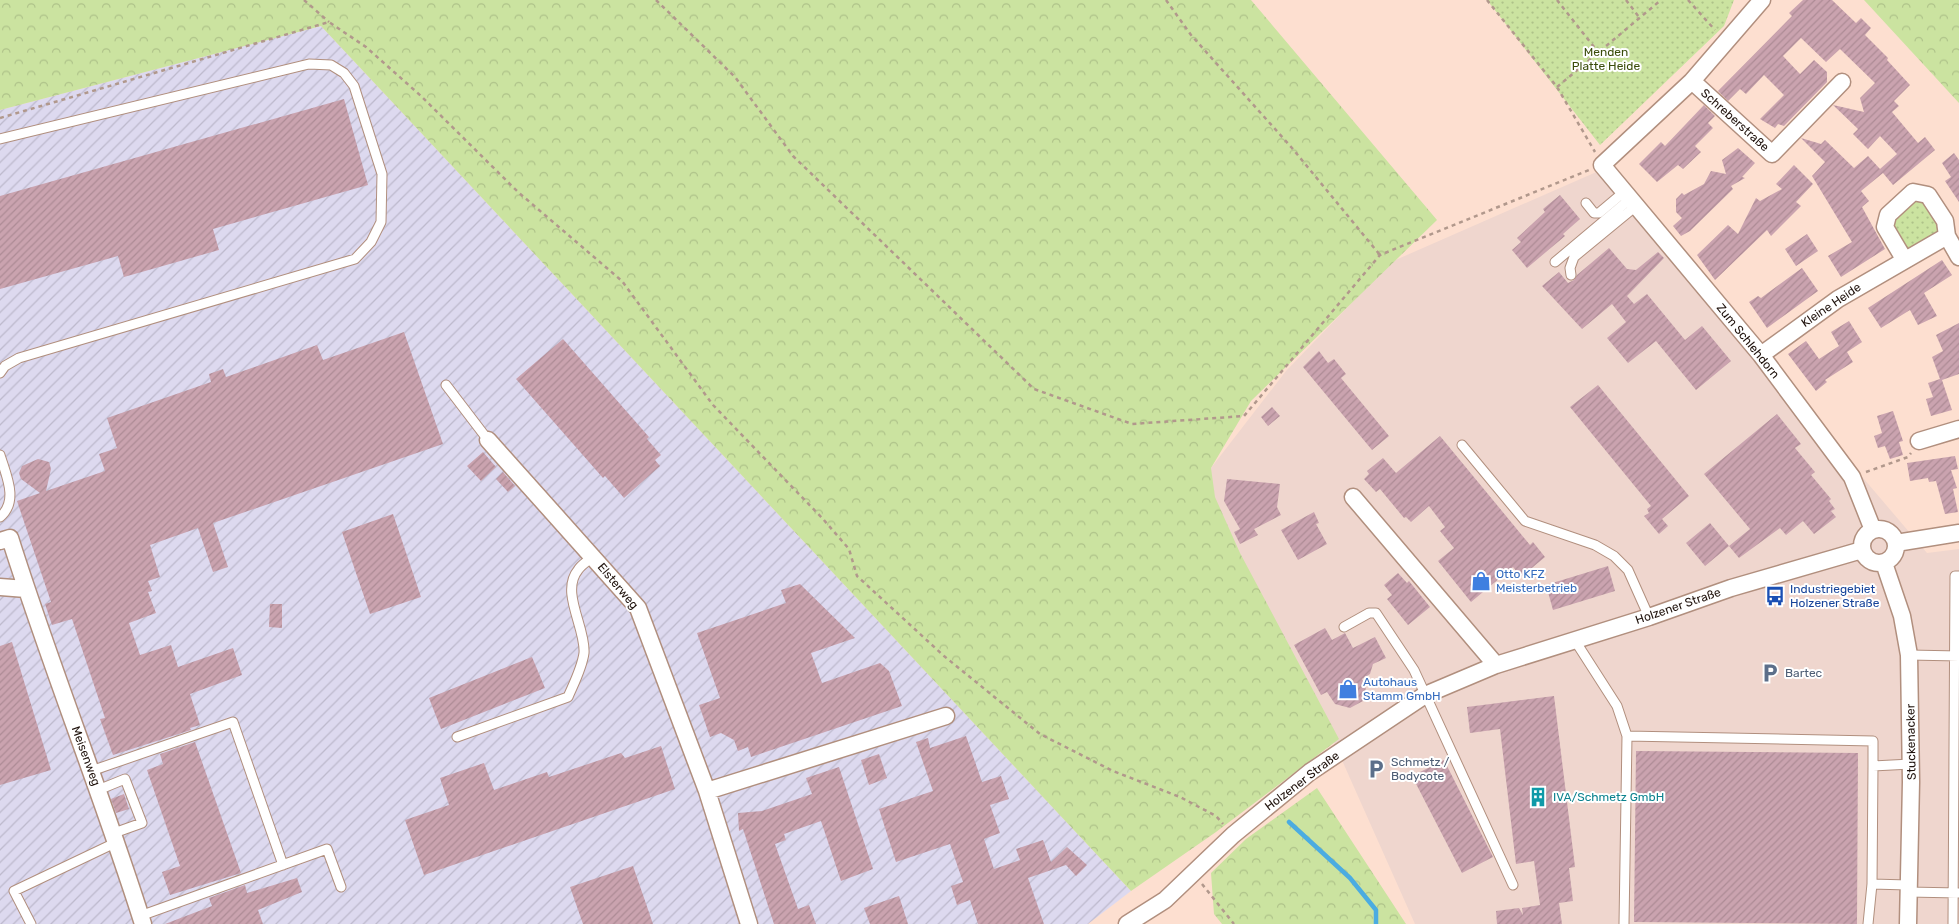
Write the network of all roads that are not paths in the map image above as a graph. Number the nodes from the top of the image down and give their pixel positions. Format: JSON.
{"nodes":[{"id":1,"x":1762,"y":0,"type":"edge"},
{"id":2,"x":1692,"y":81,"type":"junction"},
{"id":3,"x":1842,"y":82,"type":"dead end"},
{"id":4,"x":0,"y":139,"type":"edge"},
{"id":5,"x":1602,"y":165,"type":"joint"},
{"id":6,"x":1630,"y":199,"type":"junction"},
{"id":7,"x":1586,"y":203,"type":"dead end"},
{"id":8,"x":1947,"y":236,"type":"junction"},
{"id":9,"x":1959,"y":257,"type":"edge"},
{"id":10,"x":1904,"y":259,"type":"junction"},
{"id":11,"x":1555,"y":262,"type":"dead end"},
{"id":12,"x":1571,"y":275,"type":"dead end"},
{"id":13,"x":1761,"y":355,"type":"junction"},
{"id":14,"x":0,"y":373,"type":"edge"},
{"id":15,"x":446,"y":385,"type":"dead end"},
{"id":16,"x":1959,"y":429,"type":"edge"},
{"id":17,"x":488,"y":440,"type":"joint"},
{"id":18,"x":1919,"y":441,"type":"road end"},
{"id":19,"x":1462,"y":445,"type":"dead end"},
{"id":20,"x":0,"y":455,"type":"edge"},
{"id":21,"x":1353,"y":496,"type":"dead end"},
{"id":22,"x":0,"y":517,"type":"edge"},
{"id":23,"x":1873,"y":530,"type":"junction"},
{"id":24,"x":1959,"y":533,"type":"edge"},
{"id":25,"x":0,"y":541,"type":"edge"},
{"id":26,"x":1896,"y":543,"type":"junction"},
{"id":27,"x":1862,"y":550,"type":"junction"},
{"id":28,"x":592,"y":557,"type":"junction"},
{"id":29,"x":1884,"y":562,"type":"junction"},
{"id":30,"x":1959,"y":576,"type":"edge"},
{"id":31,"x":0,"y":588,"type":"edge"},
{"id":32,"x":26,"y":589,"type":"junction"},
{"id":33,"x":1649,"y":617,"type":"junction"},
{"id":34,"x":1344,"y":627,"type":"dead end"},
{"id":35,"x":1574,"y":640,"type":"junction"},
{"id":36,"x":1909,"y":655,"type":"junction"},
{"id":37,"x":1957,"y":656,"type":"edge"},
{"id":38,"x":1496,"y":665,"type":"junction"},
{"id":39,"x":1425,"y":695,"type":"junction"},
{"id":40,"x":946,"y":716,"type":"dead end"},
{"id":41,"x":1627,"y":736,"type":"junction"},
{"id":42,"x":457,"y":737,"type":"dead end"},
{"id":43,"x":1911,"y":764,"type":"junction"},
{"id":44,"x":1873,"y":766,"type":"junction"},
{"id":45,"x":91,"y":771,"type":"junction"},
{"id":46,"x":98,"y":790,"type":"junction"},
{"id":47,"x":707,"y":791,"type":"junction"},
{"id":48,"x":116,"y":838,"type":"junction"},
{"id":49,"x":282,"y":865,"type":"junction"},
{"id":50,"x":1872,"y":884,"type":"junction"},
{"id":51,"x":1513,"y":885,"type":"dead end"},
{"id":52,"x":341,"y":887,"type":"dead end"},
{"id":53,"x":1908,"y":888,"type":"junction"},
{"id":54,"x":1956,"y":893,"type":"edge"},
{"id":55,"x":141,"y":920,"type":"edge"},
{"id":56,"x":31,"y":924,"type":"edge"},
{"id":57,"x":750,"y":924,"type":"edge"},
{"id":58,"x":1128,"y":924,"type":"edge"},
{"id":59,"x":1624,"y":924,"type":"edge"},
{"id":60,"x":1868,"y":924,"type":"edge"},
{"id":61,"x":1908,"y":924,"type":"edge"},
{"id":62,"x":1953,"y":924,"type":"edge"}],
"edges":[{"from":1,"to":2,"type":"street","name":"Schreberstraße"},
{"from":2,"to":3,"type":"street","name":"Schreberstraße"},
{"from":2,"to":5,"type":"street","name":"Schreberstraße"},
{"from":4,"to":14,"type":"lane"},
{"from":5,"to":6,"type":"street","name":"Zum Schlehdorn"},
{"from":6,"to":7,"type":"lane"},
{"from":6,"to":11,"type":"lane"},
{"from":6,"to":12,"type":"lane"},
{"from":6,"to":13,"type":"street","name":"Zum Schlehdorn"},
{"from":8,"to":9,"type":"street"},
{"from":8,"to":10,"type":"street","name":"Kleine Heide"},
{"from":8,"to":10,"type":"street"},
{"from":10,"to":13,"type":"street","name":"Kleine Heide"},
{"from":13,"to":23,"type":"street","name":"Zum Schlehdorn"},
{"from":15,"to":17,"type":"lane"},
{"from":16,"to":18,"type":"street"},
{"from":17,"to":28,"type":"street","name":"Elsterweg"},
{"from":19,"to":33,"type":"lane"},
{"from":20,"to":22,"type":"lane"},
{"from":21,"to":38,"type":"street"},
{"from":23,"to":26,"type":"street"},
{"from":23,"to":27,"type":"street"},
{"from":24,"to":26,"type":"street"},
{"from":25,"to":32,"type":"street","name":"Meisenweg"},
{"from":26,"to":29,"type":"street"},
{"from":27,"to":29,"type":"street"},
{"from":27,"to":33,"type":"street","name":"Holzener Straße"},
{"from":28,"to":42,"type":"lane"},
{"from":28,"to":47,"type":"street","name":"Elsterweg"},
{"from":29,"to":36,"type":"street","name":"Stuckenacker"},
{"from":30,"to":37,"type":"lane"},
{"from":31,"to":32,"type":"street"},
{"from":32,"to":45,"type":"street","name":"Meisenweg"},
{"from":33,"to":35,"type":"street","name":"Holzener Straße"},
{"from":34,"to":39,"type":"lane"},
{"from":35,"to":38,"type":"street","name":"Holzener Straße"},
{"from":35,"to":41,"type":"lane"},
{"from":36,"to":37,"type":"lane"},
{"from":36,"to":43,"type":"street","name":"Stuckenacker"},
{"from":37,"to":54,"type":"lane"},
{"from":38,"to":39,"type":"street","name":"Holzener Straße"},
{"from":39,"to":51,"type":"lane"},
{"from":39,"to":58,"type":"street","name":"Holzener Straße"},
{"from":40,"to":47,"type":"street"},
{"from":41,"to":44,"type":"lane"},
{"from":41,"to":59,"type":"lane"},
{"from":43,"to":44,"type":"lane"},
{"from":43,"to":53,"type":"street","name":"Stuckenacker"},
{"from":44,"to":50,"type":"lane"},
{"from":45,"to":46,"type":"street","name":"Meisenweg"},
{"from":45,"to":49,"type":"lane"},
{"from":46,"to":48,"type":"street","name":"Meisenweg"},
{"from":46,"to":48,"type":"lane"},
{"from":47,"to":57,"type":"street","name":"Elsterweg"},
{"from":48,"to":55,"type":"street","name":"Meisenweg"},
{"from":48,"to":56,"type":"lane"},
{"from":49,"to":52,"type":"lane"},
{"from":49,"to":55,"type":"lane"},
{"from":50,"to":53,"type":"lane"},
{"from":50,"to":60,"type":"lane"},
{"from":53,"to":54,"type":"lane"},
{"from":53,"to":61,"type":"street","name":"Stuckenacker"},
{"from":54,"to":62,"type":"lane"}]}
